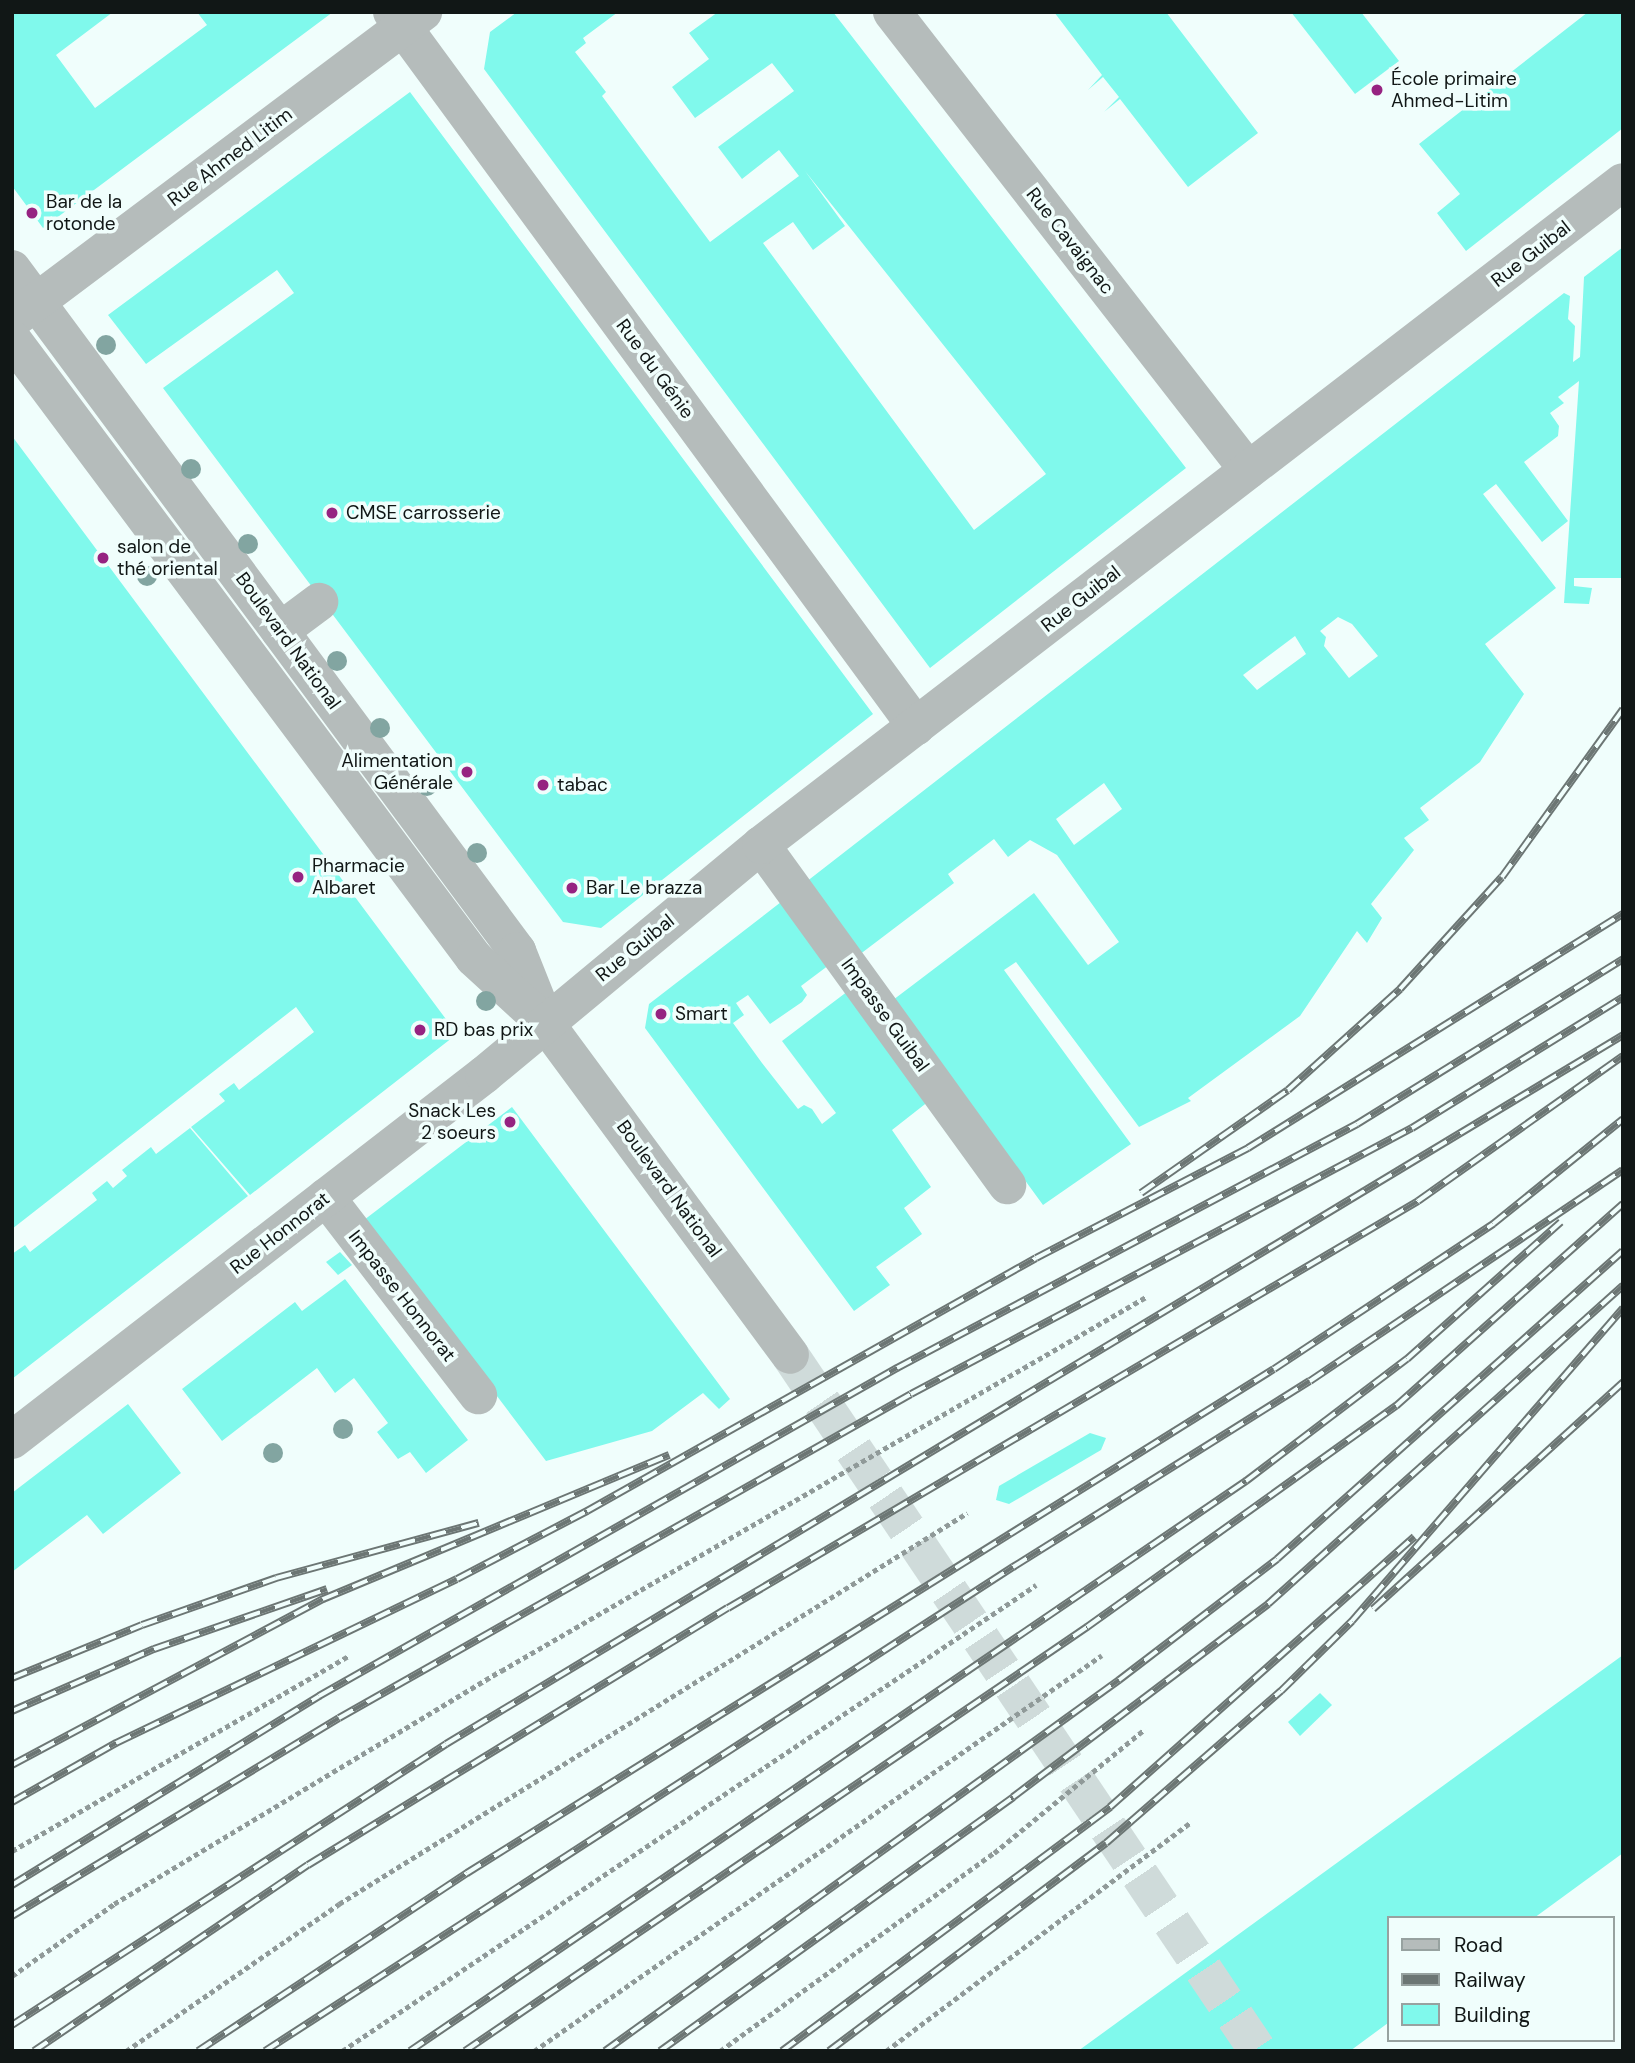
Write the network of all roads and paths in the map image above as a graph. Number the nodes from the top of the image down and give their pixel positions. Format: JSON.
{"nodes":[{"id":1,"x":892,"y":12,"type":"edge"},
{"id":2,"x":406,"y":17,"type":"edge"},
{"id":3,"x":1623,"y":182,"type":"edge"},
{"id":4,"x":12,"y":269,"type":"edge"},
{"id":5,"x":25,"y":311,"type":"edge"},
{"id":6,"x":12,"y":339,"type":"edge"},
{"id":7,"x":1248,"y":470,"type":"junction"},
{"id":8,"x":319,"y":602,"type":"dead end"},
{"id":9,"x":280,"y":631,"type":"junction"},
{"id":10,"x":916,"y":726,"type":"junction"},
{"id":11,"x":761,"y":845,"type":"junction"},
{"id":12,"x":546,"y":1024,"type":"junction"},
{"id":13,"x":1007,"y":1185,"type":"dead end"},
{"id":14,"x":326,"y":1197,"type":"junction"},
{"id":15,"x":1146,"y":1297,"type":"dead end"},
{"id":16,"x":790,"y":1355,"type":"tunnel mouth"},
{"id":17,"x":478,"y":1395,"type":"dead end"},
{"id":18,"x":12,"y":1440,"type":"edge"},
{"id":19,"x":967,"y":1513,"type":"dead end"},
{"id":20,"x":1036,"y":1585,"type":"dead end"},
{"id":21,"x":1102,"y":1655,"type":"dead end"},
{"id":22,"x":348,"y":1656,"type":"dead end"},
{"id":23,"x":1145,"y":1729,"type":"dead end"},
{"id":24,"x":1191,"y":1822,"type":"dead end"},
{"id":25,"x":12,"y":1851,"type":"edge"},
{"id":26,"x":12,"y":1976,"type":"edge"},
{"id":27,"x":126,"y":2051,"type":"edge"},
{"id":28,"x":342,"y":2051,"type":"edge"},
{"id":29,"x":534,"y":2051,"type":"edge"},
{"id":30,"x":720,"y":2051,"type":"edge"},
{"id":31,"x":886,"y":2051,"type":"edge"}],
"edges":[{"from":1,"to":7,"type":"street","name":"Rue Cavaignac"},
{"from":2,"to":5,"type":"street","name":"Rue Ahmed Litim"},
{"from":2,"to":10,"type":"street","name":"Rue du Génie"},
{"from":3,"to":7,"type":"street","name":"Rue Guibal"},
{"from":4,"to":5,"type":"street","name":"Boulevard National"},
{"from":5,"to":9,"type":"street","name":"Boulevard National"},
{"from":6,"to":12,"type":"street","name":"Boulevard National"},
{"from":7,"to":10,"type":"street","name":"Rue Guibal"},
{"from":8,"to":9,"type":"street"},
{"from":9,"to":12,"type":"street","name":"Boulevard National"},
{"from":10,"to":11,"type":"street","name":"Rue Guibal"},
{"from":11,"to":12,"type":"street","name":"Rue Guibal"},
{"from":11,"to":13,"type":"street","name":"Impasse Guibal"},
{"from":12,"to":14,"type":"street","name":"Rue Honnorat"},
{"from":12,"to":16,"type":"street","name":"Boulevard National"},
{"from":14,"to":17,"type":"street","name":"Impasse Honnorat"},
{"from":14,"to":18,"type":"street","name":"Rue Honnorat"},
{"from":15,"to":26,"type":"path"},
{"from":19,"to":27,"type":"path"},
{"from":20,"to":28,"type":"path"},
{"from":21,"to":29,"type":"path"},
{"from":22,"to":25,"type":"path"},
{"from":23,"to":30,"type":"path"},
{"from":24,"to":31,"type":"path"}]}
